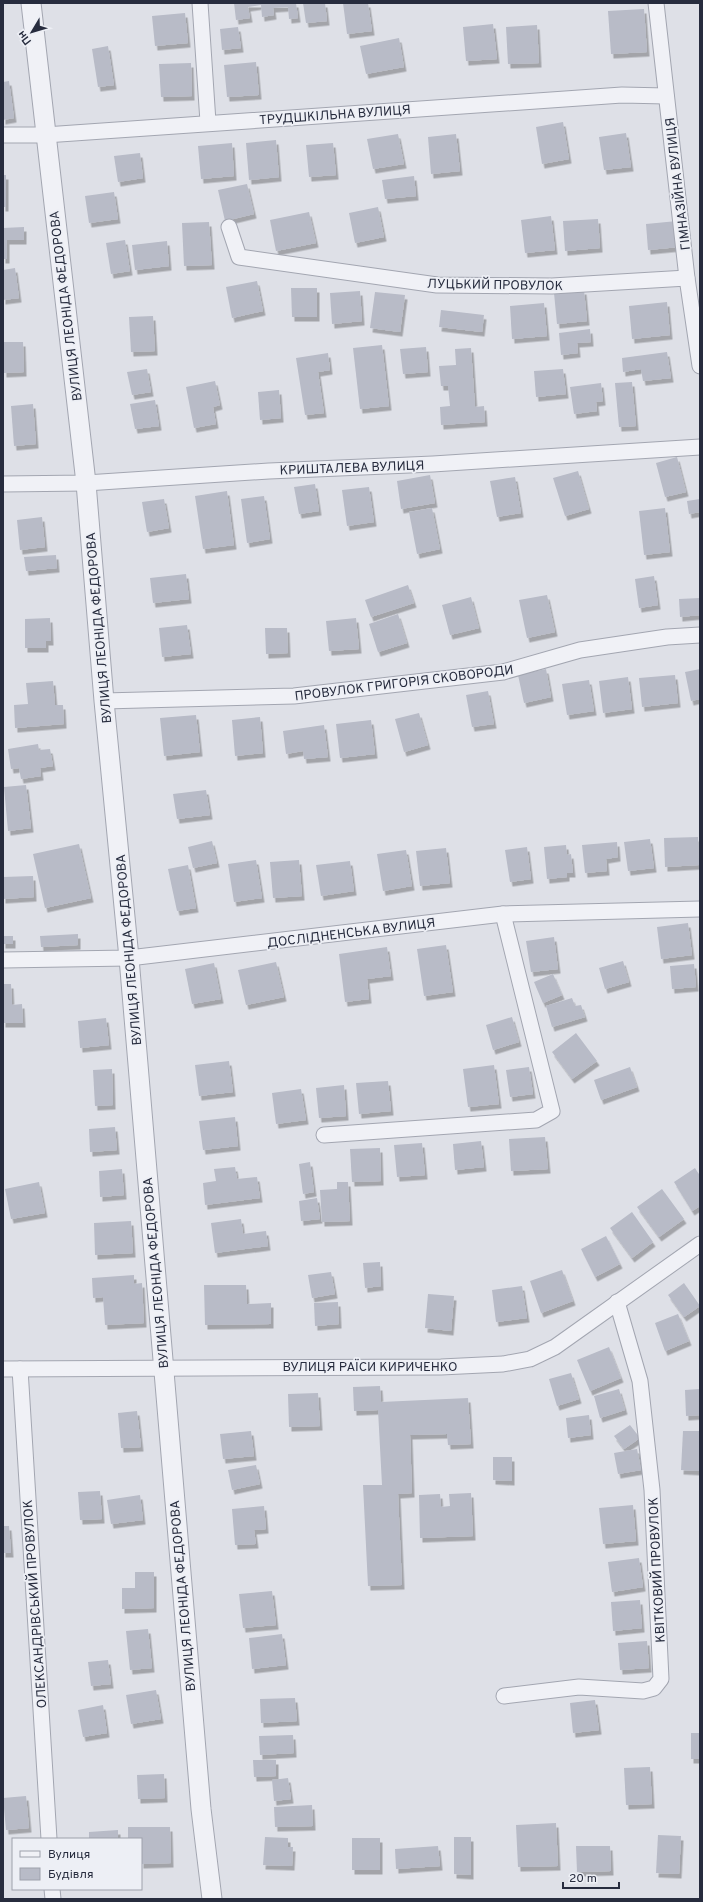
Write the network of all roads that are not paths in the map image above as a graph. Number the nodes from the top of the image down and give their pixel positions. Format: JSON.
{"nodes":[{"id":1,"x":31,"y":3,"type":"edge"},
{"id":2,"x":200,"y":3,"type":"edge"},
{"id":3,"x":656,"y":3,"type":"edge"},
{"id":4,"x":666,"y":96,"type":"junction"},
{"id":5,"x":208,"y":122,"type":"junction"},
{"id":6,"x":3,"y":135,"type":"edge"},
{"id":7,"x":45,"y":135,"type":"junction"},
{"id":8,"x":229,"y":227,"type":"dead end"},
{"id":9,"x":687,"y":278,"type":"junction"},
{"id":10,"x":700,"y":366,"type":"edge"},
{"id":11,"x":700,"y":447,"type":"edge"},
{"id":12,"x":86,"y":483,"type":"junction"},
{"id":13,"x":3,"y":484,"type":"edge"},
{"id":14,"x":700,"y":635,"type":"edge"},
{"id":15,"x":104,"y":701,"type":"junction"},
{"id":16,"x":700,"y":909,"type":"edge"},
{"id":17,"x":503,"y":914,"type":"junction"},
{"id":18,"x":129,"y":958,"type":"junction"},
{"id":19,"x":3,"y":960,"type":"edge"},
{"id":20,"x":324,"y":1136,"type":"dead end"},
{"id":21,"x":700,"y":1244,"type":"edge"},
{"id":22,"x":617,"y":1302,"type":"junction"},
{"id":23,"x":162,"y":1368,"type":"junction"},
{"id":24,"x":3,"y":1369,"type":"edge"},
{"id":25,"x":20,"y":1369,"type":"junction"},
{"id":26,"x":504,"y":1696,"type":"dead end"},
{"id":27,"x":49,"y":1838,"type":"edge"},
{"id":28,"x":212,"y":1899,"type":"edge"}],
"edges":[{"from":1,"to":7,"type":"street","name":"ВУЛИЦЯ ЛЕОНІДА ФЕДОРОВА"},
{"from":2,"to":5,"type":"street"},
{"from":3,"to":4,"type":"street","name":"ГІМНАЗІЙНА ВУЛИЦЯ"},
{"from":4,"to":5,"type":"street","name":"ТРУДШКІЛЬНА ВУЛИЦЯ"},
{"from":4,"to":9,"type":"street","name":"ГІМНАЗІЙНА ВУЛИЦЯ"},
{"from":5,"to":7,"type":"street","name":"ТРУДШКІЛЬНА ВУЛИЦЯ"},
{"from":6,"to":7,"type":"street","name":"ТРУДШКІЛЬНА ВУЛИЦЯ"},
{"from":7,"to":12,"type":"street","name":"ВУЛИЦЯ ЛЕОНІДА ФЕДОРОВА"},
{"from":8,"to":9,"type":"street","name":"ЛУЦЬКИЙ ПРОВУЛОК"},
{"from":9,"to":10,"type":"street","name":"ГІМНАЗІЙНА ВУЛИЦЯ"},
{"from":11,"to":12,"type":"street","name":"КРИШТАЛЕВА ВУЛИЦЯ"},
{"from":12,"to":13,"type":"street","name":"КРИШТАЛЕВА ВУЛИЦЯ"},
{"from":12,"to":15,"type":"street","name":"ВУЛИЦЯ ЛЕОНІДА ФЕДОРОВА"},
{"from":14,"to":15,"type":"street","name":"ПРОВУЛОК ГРИГОРІЯ СКОВОРОДИ"},
{"from":15,"to":18,"type":"street","name":"ВУЛИЦЯ ЛЕОНІДА ФЕДОРОВА"},
{"from":16,"to":17,"type":"street","name":"ДОСЛІДНЕНСЬКА ВУЛИЦЯ"},
{"from":17,"to":18,"type":"street","name":"ДОСЛІДНЕНСЬКА ВУЛИЦЯ"},
{"from":17,"to":20,"type":"street"},
{"from":18,"to":19,"type":"street","name":"ДОСЛІДНЕНСЬКА ВУЛИЦЯ"},
{"from":18,"to":23,"type":"street","name":"ВУЛИЦЯ ЛЕОНІДА ФЕДОРОВА"},
{"from":21,"to":22,"type":"street","name":"ВУЛИЦЯ РАЇСИ КИРИЧЕНКО"},
{"from":22,"to":23,"type":"street","name":"ВУЛИЦЯ РАЇСИ КИРИЧЕНКО"},
{"from":22,"to":26,"type":"street","name":"КВІТКОВИЙ ПРОВУЛОК"},
{"from":23,"to":25,"type":"street","name":"ВУЛИЦЯ РАЇСИ КИРИЧЕНКО"},
{"from":23,"to":28,"type":"street","name":"ВУЛИЦЯ ЛЕОНІДА ФЕДОРОВА"},
{"from":24,"to":25,"type":"street","name":"ВУЛИЦЯ РАЇСИ КИРИЧЕНКО"},
{"from":25,"to":27,"type":"street","name":"ОЛЕКСАНДРІВСЬКИЙ ПРОВУЛОК"}]}
